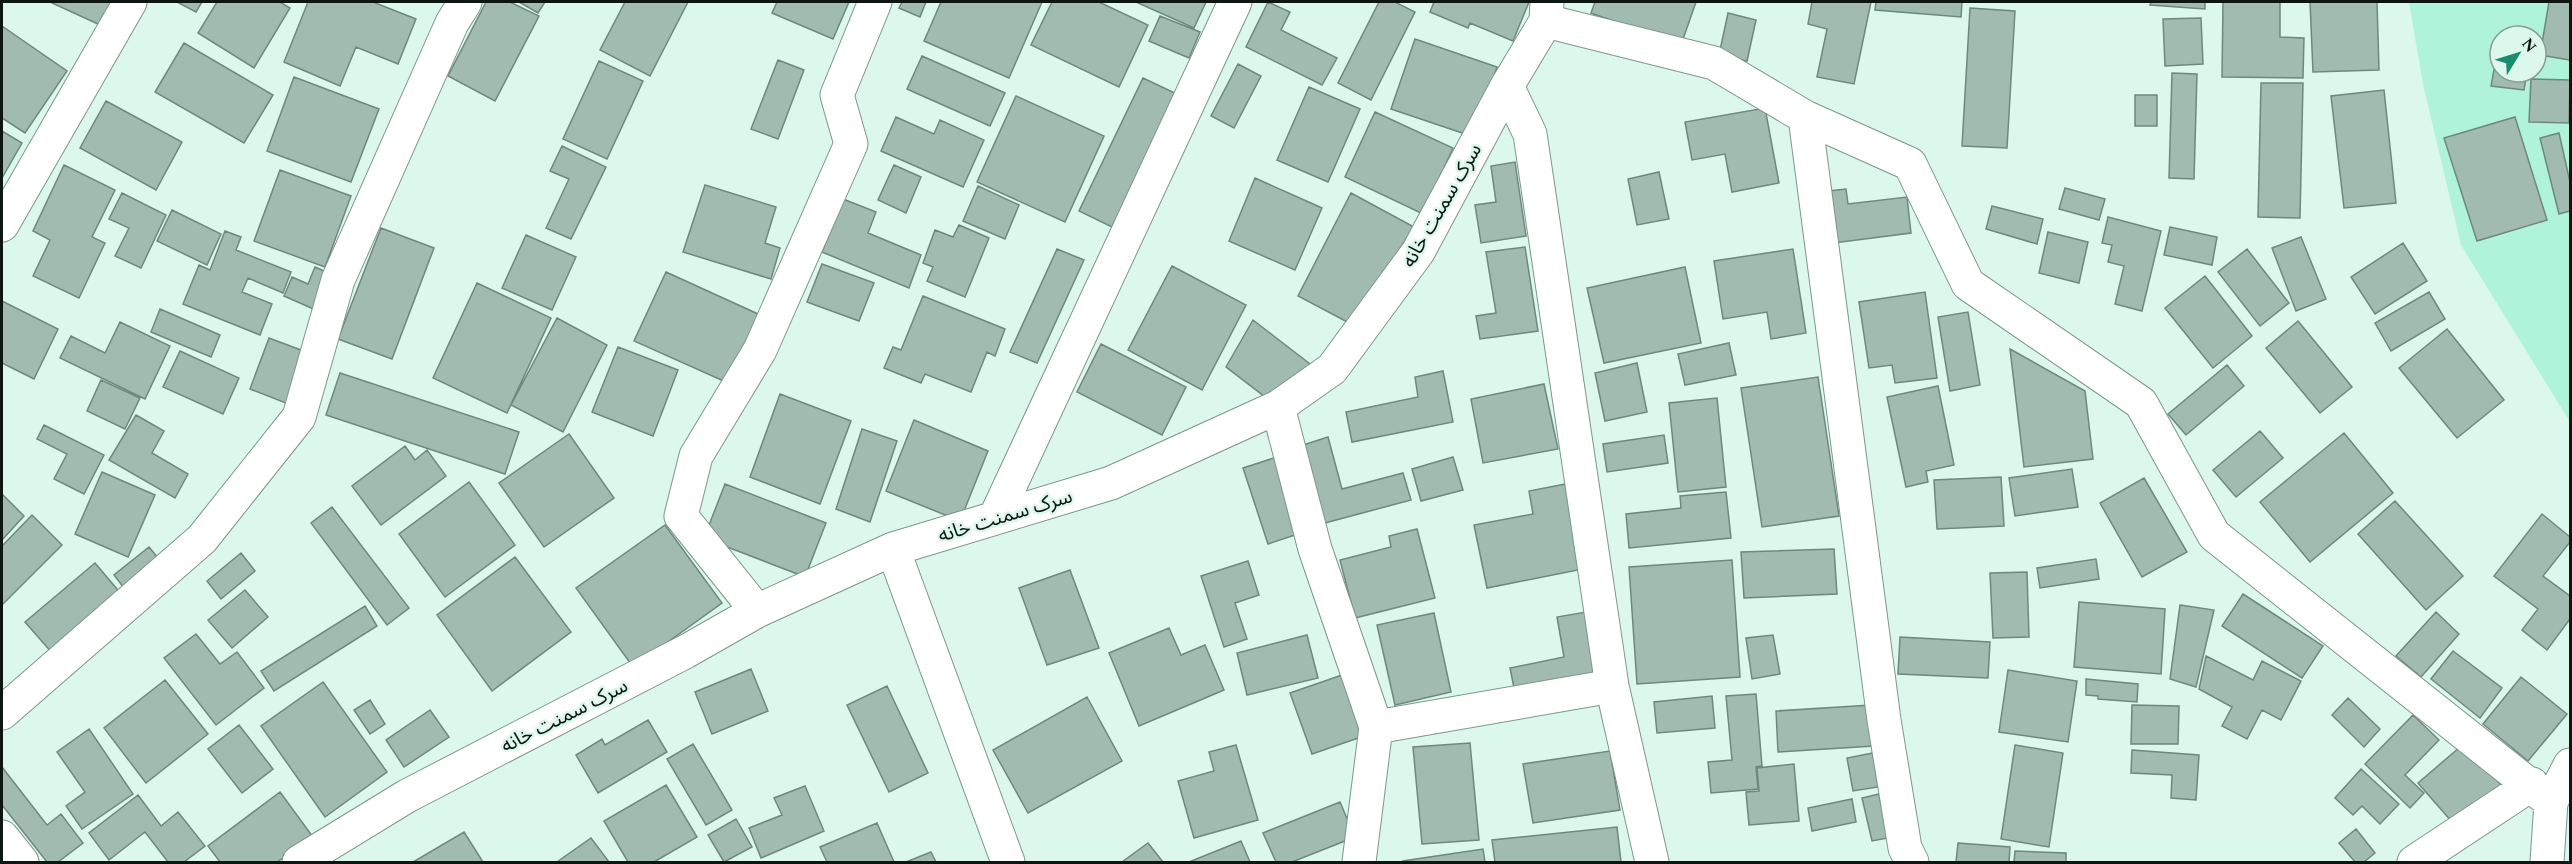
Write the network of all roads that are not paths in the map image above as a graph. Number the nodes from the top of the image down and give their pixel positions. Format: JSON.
{"nodes":[{"id":1,"x":130,"y":2,"type":"edge"},
{"id":2,"x":465,"y":2,"type":"edge"},
{"id":3,"x":874,"y":2,"type":"edge"},
{"id":4,"x":1235,"y":2,"type":"edge"},
{"id":5,"x":1546,"y":11,"type":"edge"},
{"id":6,"x":1507,"y":86,"type":"junction"},
{"id":7,"x":1805,"y":117,"type":"junction"},
{"id":8,"x":2,"y":225,"type":"edge"},
{"id":9,"x":1278,"y":407,"type":"junction"},
{"id":10,"x":995,"y":518,"type":"junction"},
{"id":11,"x":893,"y":549,"type":"junction"},
{"id":12,"x":757,"y":611,"type":"junction"},
{"id":13,"x":1612,"y":686,"type":"junction"},
{"id":14,"x":2,"y":713,"type":"edge"},
{"id":15,"x":1376,"y":727,"type":"junction"},
{"id":16,"x":2571,"y":765,"type":"edge"},
{"id":17,"x":2542,"y":793,"type":"junction"},
{"id":18,"x":2,"y":837,"type":"edge"},
{"id":19,"x":22,"y":862,"type":"edge"},
{"id":20,"x":299,"y":862,"type":"edge"},
{"id":21,"x":1008,"y":862,"type":"edge"},
{"id":22,"x":1359,"y":862,"type":"edge"},
{"id":23,"x":1652,"y":862,"type":"edge"},
{"id":24,"x":1912,"y":862,"type":"edge"},
{"id":25,"x":2414,"y":862,"type":"edge"},
{"id":26,"x":2547,"y":862,"type":"edge"}],
"edges":[{"from":1,"to":8,"type":"street"},
{"from":2,"to":14,"type":"street"},
{"from":3,"to":12,"type":"street"},
{"from":4,"to":10,"type":"street"},
{"from":5,"to":6,"type":"street","name":"سرک سمنت خانه"},
{"from":5,"to":7,"type":"street"},
{"from":6,"to":9,"type":"street","name":"سرک سمنت خانه"},
{"from":6,"to":13,"type":"street"},
{"from":7,"to":17,"type":"street"},
{"from":7,"to":24,"type":"street"},
{"from":9,"to":10,"type":"street","name":"سرک سمنت خانه"},
{"from":9,"to":15,"type":"street"},
{"from":10,"to":11,"type":"street","name":"سرک سمنت خانه"},
{"from":11,"to":12,"type":"street","name":"سرک سمنت خانه"},
{"from":11,"to":21,"type":"street"},
{"from":12,"to":20,"type":"street","name":"سرک سمنت خانه"},
{"from":13,"to":15,"type":"street"},
{"from":13,"to":23,"type":"street"},
{"from":15,"to":22,"type":"street"},
{"from":16,"to":17,"type":"street"},
{"from":17,"to":25,"type":"street"},
{"from":17,"to":26,"type":"street"},
{"from":18,"to":19,"type":"street"}]}
